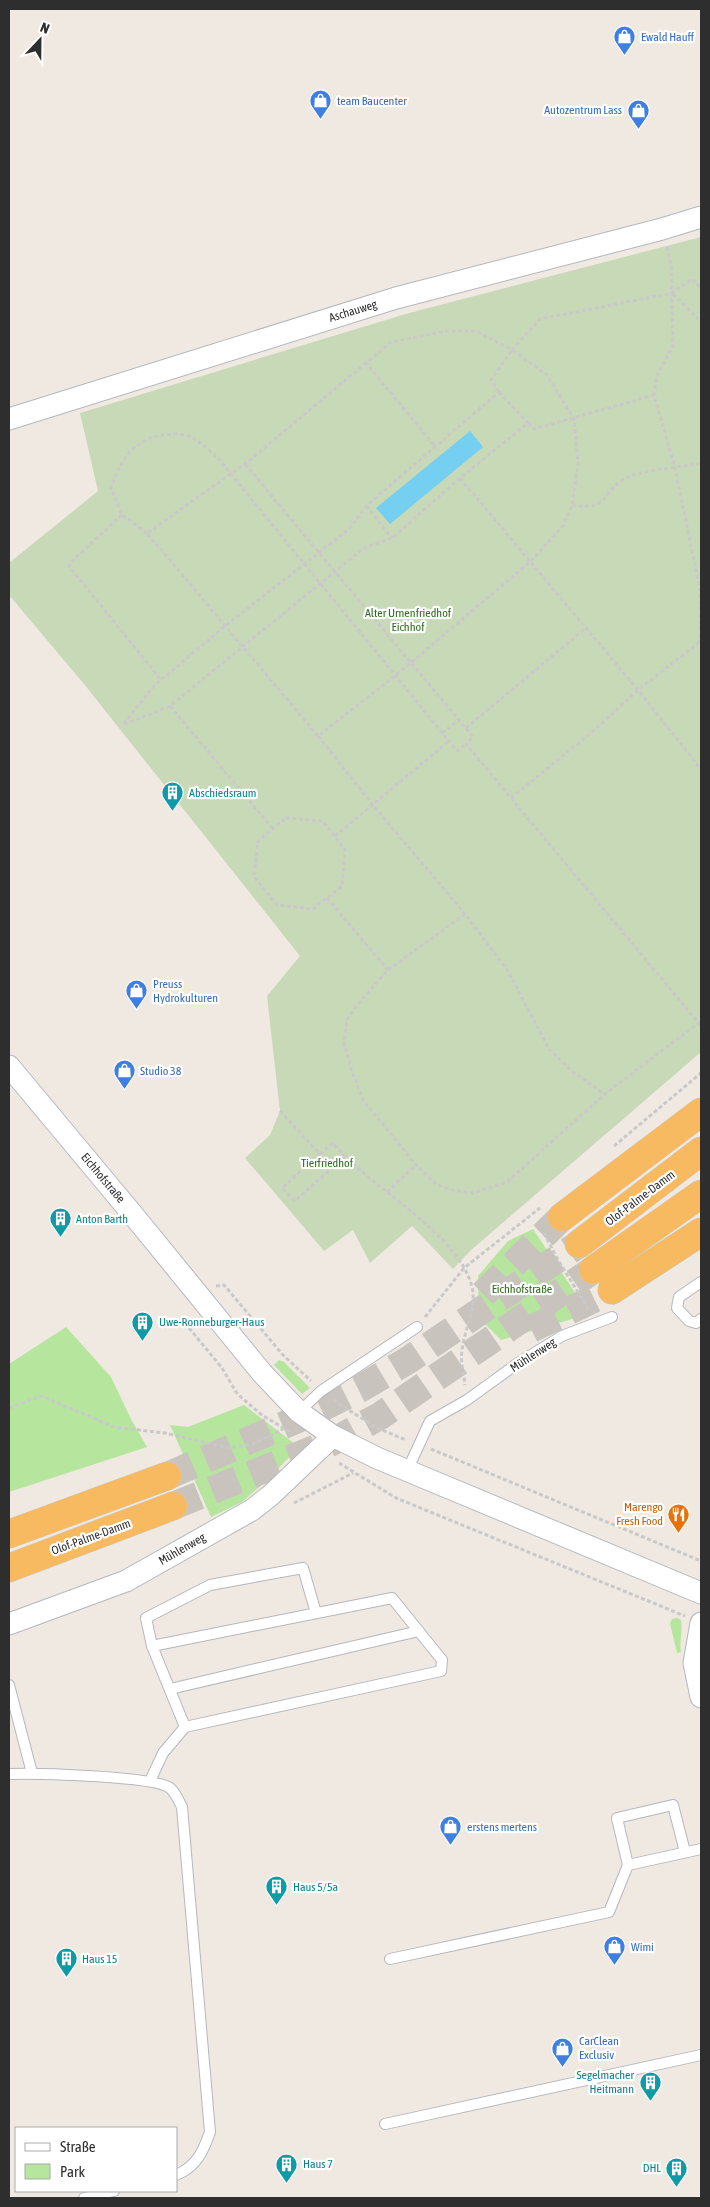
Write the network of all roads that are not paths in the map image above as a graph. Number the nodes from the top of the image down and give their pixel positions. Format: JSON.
{"nodes":[{"id":1,"x":701,"y":217,"type":"edge"},
{"id":2,"x":9,"y":419,"type":"edge"},
{"id":3,"x":9,"y":1066,"type":"edge"},
{"id":4,"x":701,"y":1112,"type":"edge"},
{"id":5,"x":701,"y":1151,"type":"edge"},
{"id":6,"x":701,"y":1194,"type":"edge"},
{"id":7,"x":547,"y":1222,"type":"tunnel mouth"},
{"id":8,"x":701,"y":1232,"type":"edge"},
{"id":9,"x":579,"y":1244,"type":"tunnel mouth"},
{"id":10,"x":593,"y":1270,"type":"tunnel mouth"},
{"id":11,"x":701,"y":1282,"type":"edge"},
{"id":12,"x":612,"y":1290,"type":"tunnel mouth"},
{"id":13,"x":612,"y":1317,"type":"dead end"},
{"id":14,"x":701,"y":1319,"type":"edge"},
{"id":15,"x":417,"y":1327,"type":"dead end"},
{"id":16,"x":299,"y":1412,"type":"junction"},
{"id":17,"x":319,"y":1441,"type":"junction"},
{"id":18,"x":407,"y":1471,"type":"junction"},
{"id":19,"x":167,"y":1476,"type":"tunnel mouth"},
{"id":20,"x":173,"y":1506,"type":"tunnel mouth"},
{"id":21,"x":9,"y":1534,"type":"edge"},
{"id":22,"x":9,"y":1568,"type":"edge"},
{"id":23,"x":701,"y":1593,"type":"edge"},
{"id":24,"x":316,"y":1613,"type":"junction"},
{"id":25,"x":695,"y":1620,"type":"edge"},
{"id":26,"x":9,"y":1624,"type":"edge"},
{"id":27,"x":419,"y":1631,"type":"junction"},
{"id":28,"x":152,"y":1646,"type":"junction"},
{"id":29,"x":9,"y":1685,"type":"edge"},
{"id":30,"x":170,"y":1689,"type":"junction"},
{"id":31,"x":701,"y":1697,"type":"edge"},
{"id":32,"x":185,"y":1726,"type":"junction"},
{"id":33,"x":32,"y":1773,"type":"junction"},
{"id":34,"x":9,"y":1774,"type":"edge"},
{"id":35,"x":150,"y":1781,"type":"junction"},
{"id":36,"x":701,"y":1848,"type":"edge"},
{"id":37,"x":685,"y":1852,"type":"junction"},
{"id":38,"x":628,"y":1865,"type":"junction"},
{"id":39,"x":390,"y":1959,"type":"dead end"},
{"id":40,"x":701,"y":2055,"type":"edge"},
{"id":41,"x":386,"y":2124,"type":"dead end"},
{"id":42,"x":178,"y":2174,"type":"edge"},
{"id":43,"x":110,"y":2192,"type":"edge"},
{"id":44,"x":84,"y":2198,"type":"edge"}],
"edges":[{"from":1,"to":2,"type":"street","name":"Aschauweg"},
{"from":3,"to":16,"type":"street","name":"Eichhofstraße"},
{"from":4,"to":7,"type":"highway"},
{"from":5,"to":9,"type":"highway","name":"Olof-Palme-Damm"},
{"from":6,"to":10,"type":"highway"},
{"from":8,"to":12,"type":"highway"},
{"from":11,"to":14,"type":"lane"},
{"from":13,"to":18,"type":"lane","name":"Mühlenweg"},
{"from":15,"to":16,"type":"lane"},
{"from":16,"to":17,"type":"street","name":"Eichhofstraße"},
{"from":17,"to":18,"type":"street","name":"Eichhofstraße"},
{"from":17,"to":26,"type":"street","name":"Mühlenweg"},
{"from":18,"to":23,"type":"street","name":"Eichhofstraße"},
{"from":19,"to":21,"type":"highway"},
{"from":20,"to":22,"type":"highway","name":"Olof-Palme-Damm"},
{"from":24,"to":27,"type":"lane"},
{"from":24,"to":28,"type":"lane"},
{"from":24,"to":28,"type":"lane"},
{"from":25,"to":31,"type":"street"},
{"from":27,"to":30,"type":"lane"},
{"from":27,"to":32,"type":"lane"},
{"from":28,"to":30,"type":"lane"},
{"from":29,"to":33,"type":"lane"},
{"from":30,"to":32,"type":"lane"},
{"from":32,"to":35,"type":"lane"},
{"from":33,"to":34,"type":"lane"},
{"from":33,"to":35,"type":"lane"},
{"from":35,"to":42,"type":"lane"},
{"from":36,"to":37,"type":"lane"},
{"from":37,"to":38,"type":"lane"},
{"from":37,"to":38,"type":"lane"},
{"from":38,"to":39,"type":"lane"},
{"from":40,"to":41,"type":"lane"},
{"from":43,"to":44,"type":"lane"}]}
